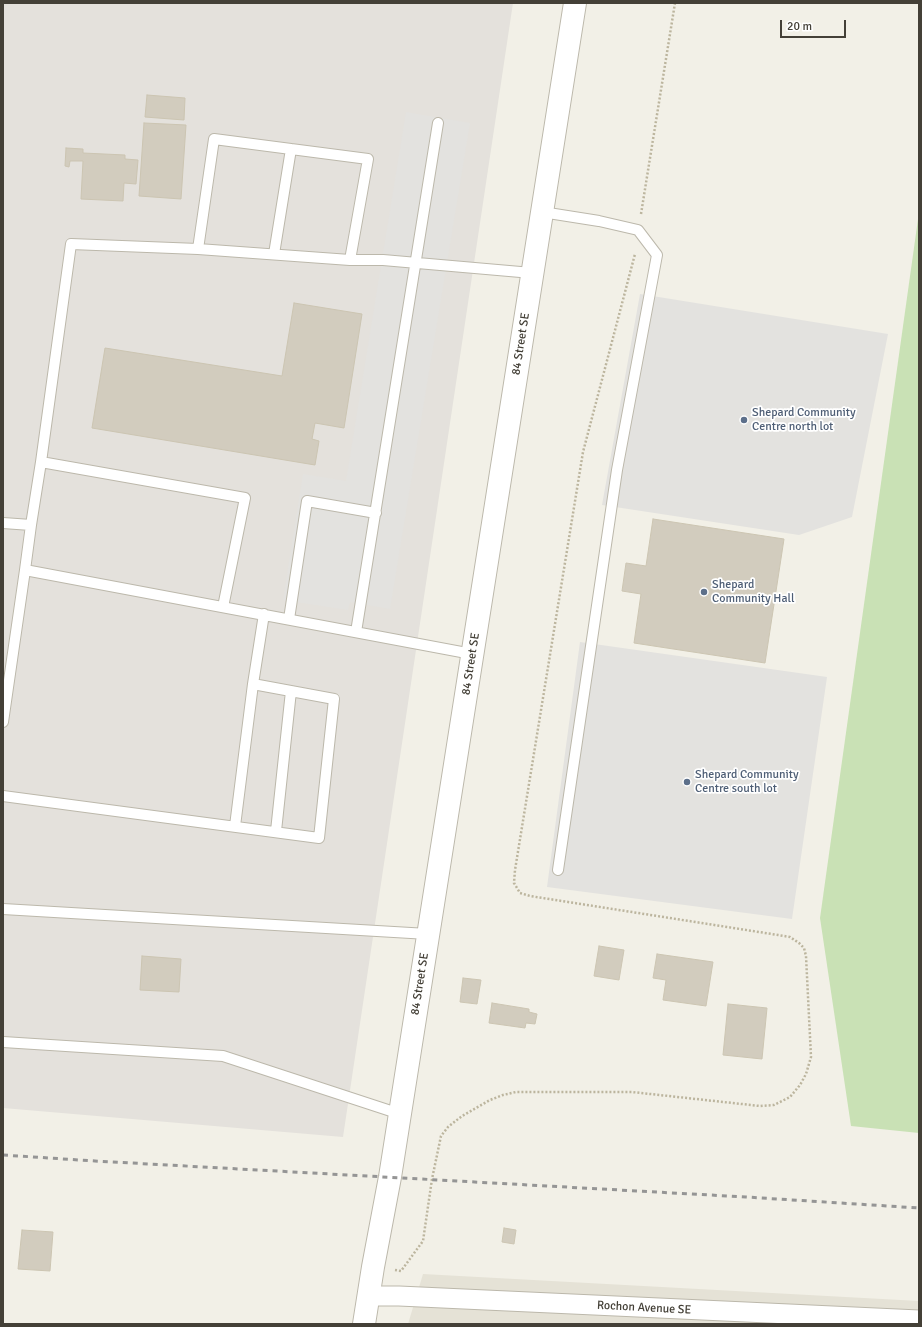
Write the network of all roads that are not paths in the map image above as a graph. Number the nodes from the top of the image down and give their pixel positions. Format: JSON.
{"nodes":[{"id":1,"x":575,"y":3,"type":"edge"},
{"id":2,"x":438,"y":123,"type":"dead end"},
{"id":3,"x":291,"y":149,"type":"junction"},
{"id":4,"x":542,"y":212,"type":"junction"},
{"id":5,"x":198,"y":249,"type":"junction"},
{"id":6,"x":274,"y":254,"type":"junction"},
{"id":7,"x":350,"y":260,"type":"junction"},
{"id":8,"x":416,"y":263,"type":"junction"},
{"id":9,"x":532,"y":273,"type":"junction"},
{"id":10,"x":40,"y":462,"type":"junction"},
{"id":11,"x":376,"y":513,"type":"junction"},
{"id":12,"x":3,"y":523,"type":"edge"},
{"id":13,"x":31,"y":525,"type":"junction"},
{"id":14,"x":25,"y":570,"type":"junction"},
{"id":15,"x":223,"y":607,"type":"junction"},
{"id":16,"x":264,"y":614,"type":"junction"},
{"id":17,"x":289,"y":619,"type":"junction"},
{"id":18,"x":356,"y":632,"type":"junction"},
{"id":19,"x":472,"y":654,"type":"junction"},
{"id":20,"x":252,"y":684,"type":"junction"},
{"id":21,"x":292,"y":691,"type":"junction"},
{"id":22,"x":3,"y":722,"type":"edge"},
{"id":23,"x":3,"y":796,"type":"edge"},
{"id":24,"x":235,"y":826,"type":"junction"},
{"id":25,"x":276,"y":832,"type":"junction"},
{"id":26,"x":558,"y":870,"type":"dead end"},
{"id":27,"x":3,"y":909,"type":"edge"},
{"id":28,"x":428,"y":934,"type":"junction"},
{"id":29,"x":3,"y":1042,"type":"edge"},
{"id":30,"x":400,"y":1114,"type":"junction"},
{"id":31,"x":369,"y":1296,"type":"junction"},
{"id":32,"x":691,"y":1317,"type":"edge"},
{"id":33,"x":919,"y":1320,"type":"edge"},
{"id":34,"x":364,"y":1324,"type":"edge"}],
"edges":[{"from":1,"to":4,"type":"street","name":"84 Street SE"},
{"from":2,"to":8,"type":"lane"},
{"from":3,"to":5,"type":"lane"},
{"from":3,"to":6,"type":"lane"},
{"from":3,"to":7,"type":"lane"},
{"from":4,"to":9,"type":"street","name":"84 Street SE"},
{"from":4,"to":26,"type":"lane"},
{"from":5,"to":6,"type":"lane"},
{"from":5,"to":10,"type":"lane"},
{"from":6,"to":7,"type":"lane"},
{"from":7,"to":8,"type":"lane"},
{"from":8,"to":9,"type":"lane"},
{"from":8,"to":11,"type":"lane"},
{"from":9,"to":19,"type":"street","name":"84 Street SE"},
{"from":10,"to":13,"type":"lane"},
{"from":10,"to":15,"type":"lane"},
{"from":11,"to":17,"type":"lane"},
{"from":11,"to":18,"type":"lane"},
{"from":12,"to":13,"type":"lane"},
{"from":13,"to":14,"type":"lane"},
{"from":14,"to":15,"type":"lane"},
{"from":14,"to":22,"type":"lane"},
{"from":15,"to":16,"type":"lane"},
{"from":16,"to":17,"type":"lane"},
{"from":16,"to":20,"type":"lane"},
{"from":17,"to":18,"type":"lane"},
{"from":18,"to":19,"type":"lane"},
{"from":19,"to":28,"type":"street","name":"84 Street SE"},
{"from":20,"to":21,"type":"lane"},
{"from":20,"to":24,"type":"lane"},
{"from":21,"to":25,"type":"lane"},
{"from":21,"to":25,"type":"lane"},
{"from":23,"to":24,"type":"lane"},
{"from":24,"to":25,"type":"lane"},
{"from":27,"to":28,"type":"lane"},
{"from":28,"to":30,"type":"street","name":"84 Street SE"},
{"from":29,"to":30,"type":"lane"},
{"from":30,"to":31,"type":"street","name":"84 Street SE"},
{"from":31,"to":32,"type":"street","name":"Rochon Avenue SE"},
{"from":31,"to":34,"type":"street","name":"84 Street SE"},
{"from":32,"to":33,"type":"street","name":"Rochon Avenue SE"}]}
